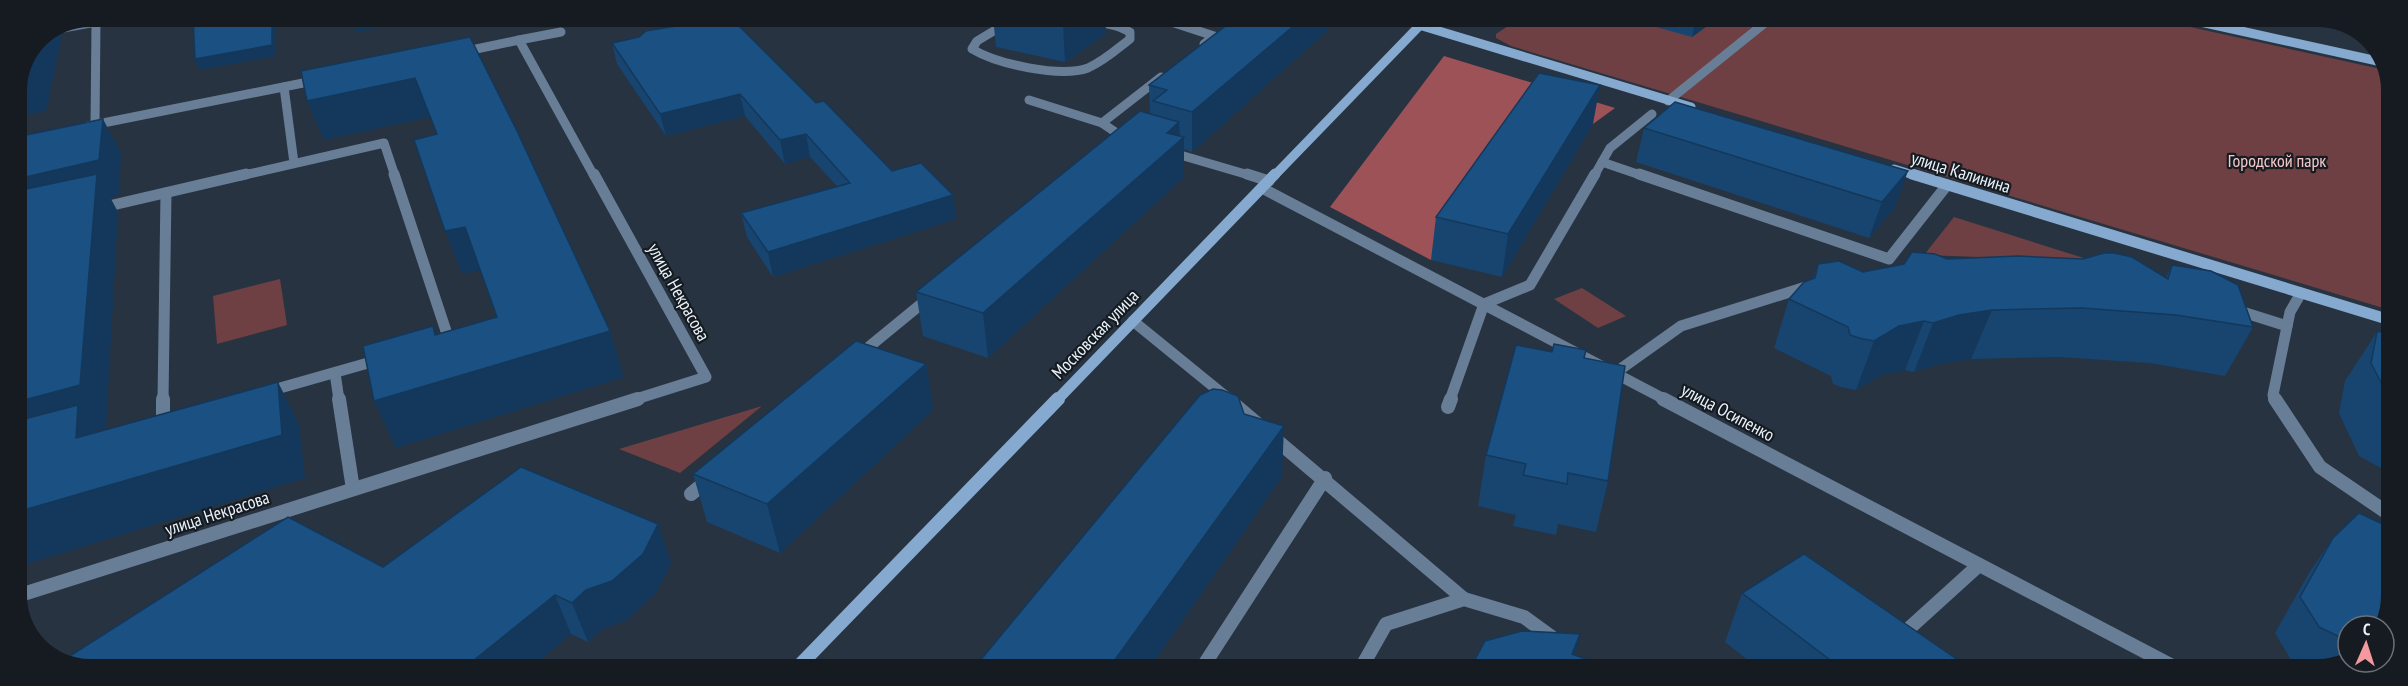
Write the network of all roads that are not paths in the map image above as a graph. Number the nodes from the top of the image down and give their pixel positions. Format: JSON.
{"nodes":[{"id":1,"x":96,"y":27,"type":"edge"},
{"id":2,"x":1001,"y":27,"type":"edge"},
{"id":3,"x":1119,"y":27,"type":"edge"},
{"id":4,"x":1186,"y":27,"type":"edge"},
{"id":5,"x":1417,"y":27,"type":"edge"},
{"id":6,"x":1441,"y":27,"type":"edge"},
{"id":7,"x":1760,"y":27,"type":"edge"},
{"id":8,"x":2223,"y":27,"type":"edge"},
{"id":9,"x":561,"y":32,"type":"dead end"},
{"id":10,"x":519,"y":40,"type":"junction"},
{"id":11,"x":1195,"y":51,"type":"edge"},
{"id":12,"x":448,"y":54,"type":"edge"},
{"id":13,"x":2373,"y":60,"type":"edge"},
{"id":14,"x":1167,"y":73,"type":"edge"},
{"id":15,"x":331,"y":78,"type":"edge"},
{"id":16,"x":284,"y":87,"type":"junction"},
{"id":17,"x":1029,"y":100,"type":"dead end"},
{"id":18,"x":1668,"y":101,"type":"junction"},
{"id":19,"x":1697,"y":110,"type":"edge"},
{"id":20,"x":1652,"y":114,"type":"dead end"},
{"id":21,"x":1101,"y":123,"type":"junction"},
{"id":22,"x":95,"y":125,"type":"junction"},
{"id":23,"x":72,"y":129,"type":"edge"},
{"id":24,"x":1122,"y":142,"type":"edge"},
{"id":25,"x":1155,"y":148,"type":"edge"},
{"id":26,"x":1602,"y":162,"type":"junction"},
{"id":27,"x":294,"y":163,"type":"junction"},
{"id":28,"x":1881,"y":165,"type":"edge"},
{"id":29,"x":1265,"y":184,"type":"junction"},
{"id":30,"x":1947,"y":185,"type":"junction"},
{"id":31,"x":166,"y":193,"type":"junction"},
{"id":32,"x":86,"y":211,"type":"edge"},
{"id":33,"x":1821,"y":284,"type":"edge"},
{"id":34,"x":938,"y":290,"type":"edge"},
{"id":35,"x":2301,"y":293,"type":"junction"},
{"id":36,"x":1484,"y":304,"type":"junction"},
{"id":37,"x":2221,"y":306,"type":"edge"},
{"id":38,"x":2381,"y":317,"type":"edge"},
{"id":39,"x":1132,"y":321,"type":"junction"},
{"id":40,"x":2287,"y":326,"type":"junction"},
{"id":41,"x":428,"y":346,"type":"edge"},
{"id":42,"x":397,"y":355,"type":"edge"},
{"id":43,"x":846,"y":365,"type":"edge"},
{"id":44,"x":335,"y":373,"type":"junction"},
{"id":45,"x":1615,"y":373,"type":"junction"},
{"id":46,"x":257,"y":395,"type":"edge"},
{"id":47,"x":1448,"y":407,"type":"dead end"},
{"id":48,"x":179,"y":417,"type":"edge"},
{"id":49,"x":718,"y":471,"type":"edge"},
{"id":50,"x":1325,"y":478,"type":"junction"},
{"id":51,"x":353,"y":489,"type":"junction"},
{"id":52,"x":691,"y":494,"type":"dead end"},
{"id":53,"x":2381,"y":508,"type":"edge"},
{"id":54,"x":1979,"y":565,"type":"junction"},
{"id":55,"x":27,"y":593,"type":"edge"},
{"id":56,"x":1464,"y":599,"type":"junction"},
{"id":57,"x":1921,"y":645,"type":"edge"},
{"id":58,"x":1568,"y":649,"type":"edge"},
{"id":59,"x":806,"y":659,"type":"edge"},
{"id":60,"x":1208,"y":659,"type":"edge"},
{"id":61,"x":1366,"y":659,"type":"edge"},
{"id":62,"x":2159,"y":659,"type":"edge"}],
"edges":[{"from":1,"to":22,"type":"street"},
{"from":2,"to":3,"type":"street"},
{"from":4,"to":11,"type":"street"},
{"from":5,"to":29,"type":"street","name":"Московская улица"},
{"from":6,"to":18,"type":"street"},
{"from":7,"to":18,"type":"street"},
{"from":8,"to":13,"type":"street"},
{"from":9,"to":10,"type":"street"},
{"from":10,"to":12,"type":"street"},
{"from":10,"to":51,"type":"street","name":"улица Некрасова"},
{"from":14,"to":21,"type":"street"},
{"from":15,"to":16,"type":"street"},
{"from":16,"to":22,"type":"street"},
{"from":16,"to":27,"type":"street"},
{"from":17,"to":21,"type":"street"},
{"from":18,"to":19,"type":"street"},
{"from":20,"to":26,"type":"street"},
{"from":21,"to":24,"type":"street"},
{"from":22,"to":23,"type":"street"},
{"from":25,"to":29,"type":"street","name":"улица Осипенко"},
{"from":26,"to":30,"type":"street"},
{"from":26,"to":36,"type":"street"},
{"from":27,"to":31,"type":"street"},
{"from":27,"to":41,"type":"street"},
{"from":28,"to":30,"type":"street","name":"улица Калинина"},
{"from":29,"to":36,"type":"street","name":"улица Осипенко"},
{"from":29,"to":39,"type":"street","name":"Московская улица"},
{"from":30,"to":35,"type":"street","name":"улица Калинина"},
{"from":31,"to":32,"type":"street"},
{"from":31,"to":48,"type":"street"},
{"from":33,"to":45,"type":"street"},
{"from":34,"to":43,"type":"street"},
{"from":35,"to":38,"type":"street","name":"улица Калинина"},
{"from":35,"to":40,"type":"street"},
{"from":36,"to":45,"type":"street","name":"улица Осипенко"},
{"from":36,"to":47,"type":"street"},
{"from":37,"to":40,"type":"street"},
{"from":39,"to":50,"type":"street"},
{"from":39,"to":59,"type":"street","name":"Московская улица"},
{"from":40,"to":53,"type":"street"},
{"from":42,"to":44,"type":"street"},
{"from":44,"to":46,"type":"street"},
{"from":44,"to":51,"type":"street"},
{"from":45,"to":54,"type":"street","name":"улица Осипенко"},
{"from":49,"to":52,"type":"street"},
{"from":50,"to":56,"type":"street"},
{"from":50,"to":60,"type":"street"},
{"from":51,"to":55,"type":"street","name":"улица Некрасова"},
{"from":54,"to":57,"type":"street"},
{"from":54,"to":62,"type":"street","name":"улица Осипенко"},
{"from":56,"to":58,"type":"street"},
{"from":56,"to":61,"type":"street"}]}
